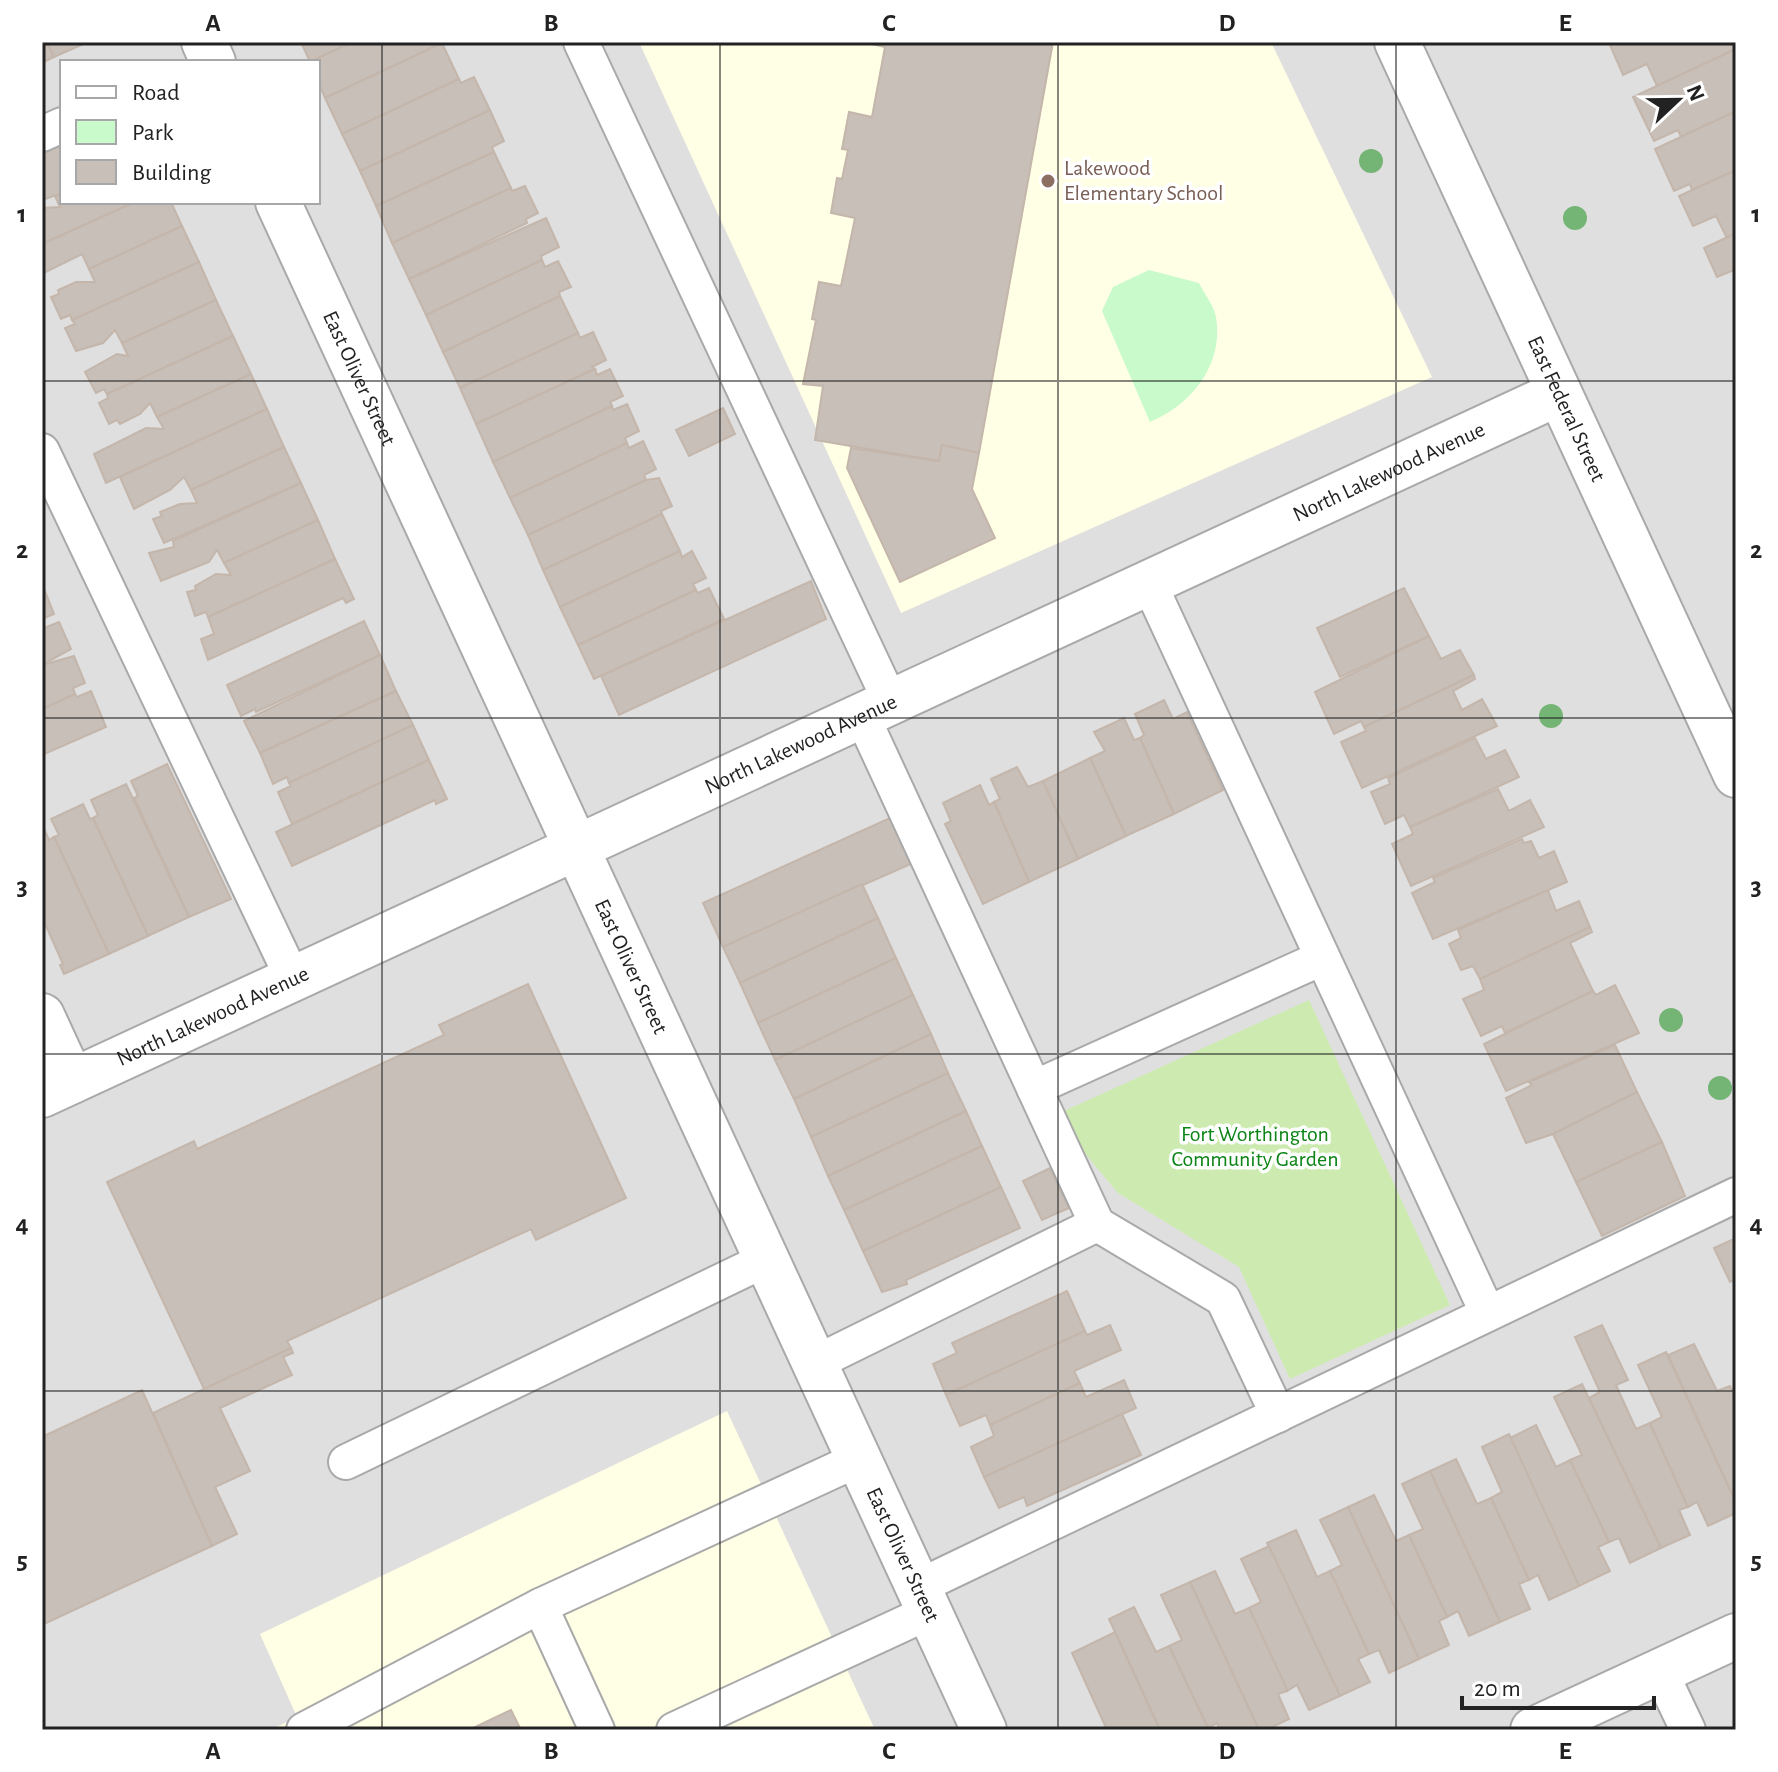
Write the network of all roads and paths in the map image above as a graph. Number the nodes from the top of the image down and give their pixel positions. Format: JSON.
{"nodes":[{"id":1,"x":581,"y":42,"type":"edge"},
{"id":2,"x":1397,"y":42,"type":"edge"},
{"id":3,"x":279,"y":204,"type":"edge"},
{"id":4,"x":1559,"y":393,"type":"junction"},
{"id":5,"x":42,"y":451,"type":"edge"},
{"id":6,"x":1149,"y":583,"type":"junction"},
{"id":7,"x":876,"y":709,"type":"junction"},
{"id":8,"x":1736,"y":775,"type":"edge"},
{"id":9,"x":576,"y":848,"type":"junction"},
{"id":10,"x":1322,"y":958,"type":"junction"},
{"id":11,"x":293,"y":979,"type":"junction"},
{"id":12,"x":42,"y":1016,"type":"edge"},
{"id":13,"x":57,"y":1088,"type":"edge"},
{"id":14,"x":1034,"y":1088,"type":"junction"},
{"id":15,"x":1736,"y":1195,"type":"edge"},
{"id":16,"x":1097,"y":1224,"type":"junction"},
{"id":17,"x":767,"y":1259,"type":"junction"},
{"id":18,"x":1487,"y":1312,"type":"junction"},
{"id":19,"x":815,"y":1363,"type":"junction"},
{"id":20,"x":1278,"y":1415,"type":"junction"},
{"id":21,"x":859,"y":1459,"type":"junction"},
{"id":22,"x":346,"y":1462,"type":"dead end"},
{"id":23,"x":924,"y":1600,"type":"junction"},
{"id":24,"x":540,"y":1606,"type":"junction"},
{"id":25,"x":1736,"y":1636,"type":"edge"},
{"id":26,"x":1660,"y":1671,"type":"junction"},
{"id":27,"x":304,"y":1730,"type":"edge"},
{"id":28,"x":597,"y":1730,"type":"edge"},
{"id":29,"x":674,"y":1730,"type":"edge"},
{"id":30,"x":984,"y":1730,"type":"edge"},
{"id":31,"x":1533,"y":1730,"type":"edge"},
{"id":32,"x":1688,"y":1730,"type":"edge"}],
"edges":[{"from":1,"to":7,"type":"lane"},
{"from":2,"to":4,"type":"street","name":"East Federal Street"},
{"from":3,"to":9,"type":"street","name":"East Oliver Street"},
{"from":4,"to":6,"type":"street","name":"North Lakewood Avenue"},
{"from":4,"to":8,"type":"street","name":"East Federal Street"},
{"from":5,"to":11,"type":"lane"},
{"from":6,"to":7,"type":"street","name":"North Lakewood Avenue"},
{"from":6,"to":10,"type":"lane"},
{"from":7,"to":9,"type":"street","name":"North Lakewood Avenue"},
{"from":7,"to":14,"type":"lane"},
{"from":9,"to":11,"type":"street","name":"North Lakewood Avenue"},
{"from":9,"to":17,"type":"street","name":"East Oliver Street"},
{"from":10,"to":14,"type":"lane"},
{"from":10,"to":18,"type":"lane"},
{"from":11,"to":13,"type":"street","name":"North Lakewood Avenue"},
{"from":12,"to":13,"type":"street"},
{"from":14,"to":16,"type":"lane"},
{"from":15,"to":18,"type":"lane"},
{"from":16,"to":19,"type":"lane"},
{"from":16,"to":20,"type":"lane"},
{"from":17,"to":19,"type":"street","name":"East Oliver Street"},
{"from":17,"to":22,"type":"lane"},
{"from":18,"to":20,"type":"lane"},
{"from":19,"to":21,"type":"street","name":"East Oliver Street"},
{"from":20,"to":23,"type":"lane"},
{"from":21,"to":23,"type":"street","name":"East Oliver Street"},
{"from":21,"to":24,"type":"lane"},
{"from":23,"to":29,"type":"lane"},
{"from":23,"to":30,"type":"street","name":"East Oliver Street"},
{"from":24,"to":27,"type":"lane"},
{"from":24,"to":28,"type":"lane"},
{"from":25,"to":26,"type":"street"},
{"from":26,"to":31,"type":"street"},
{"from":26,"to":32,"type":"lane"}]}
